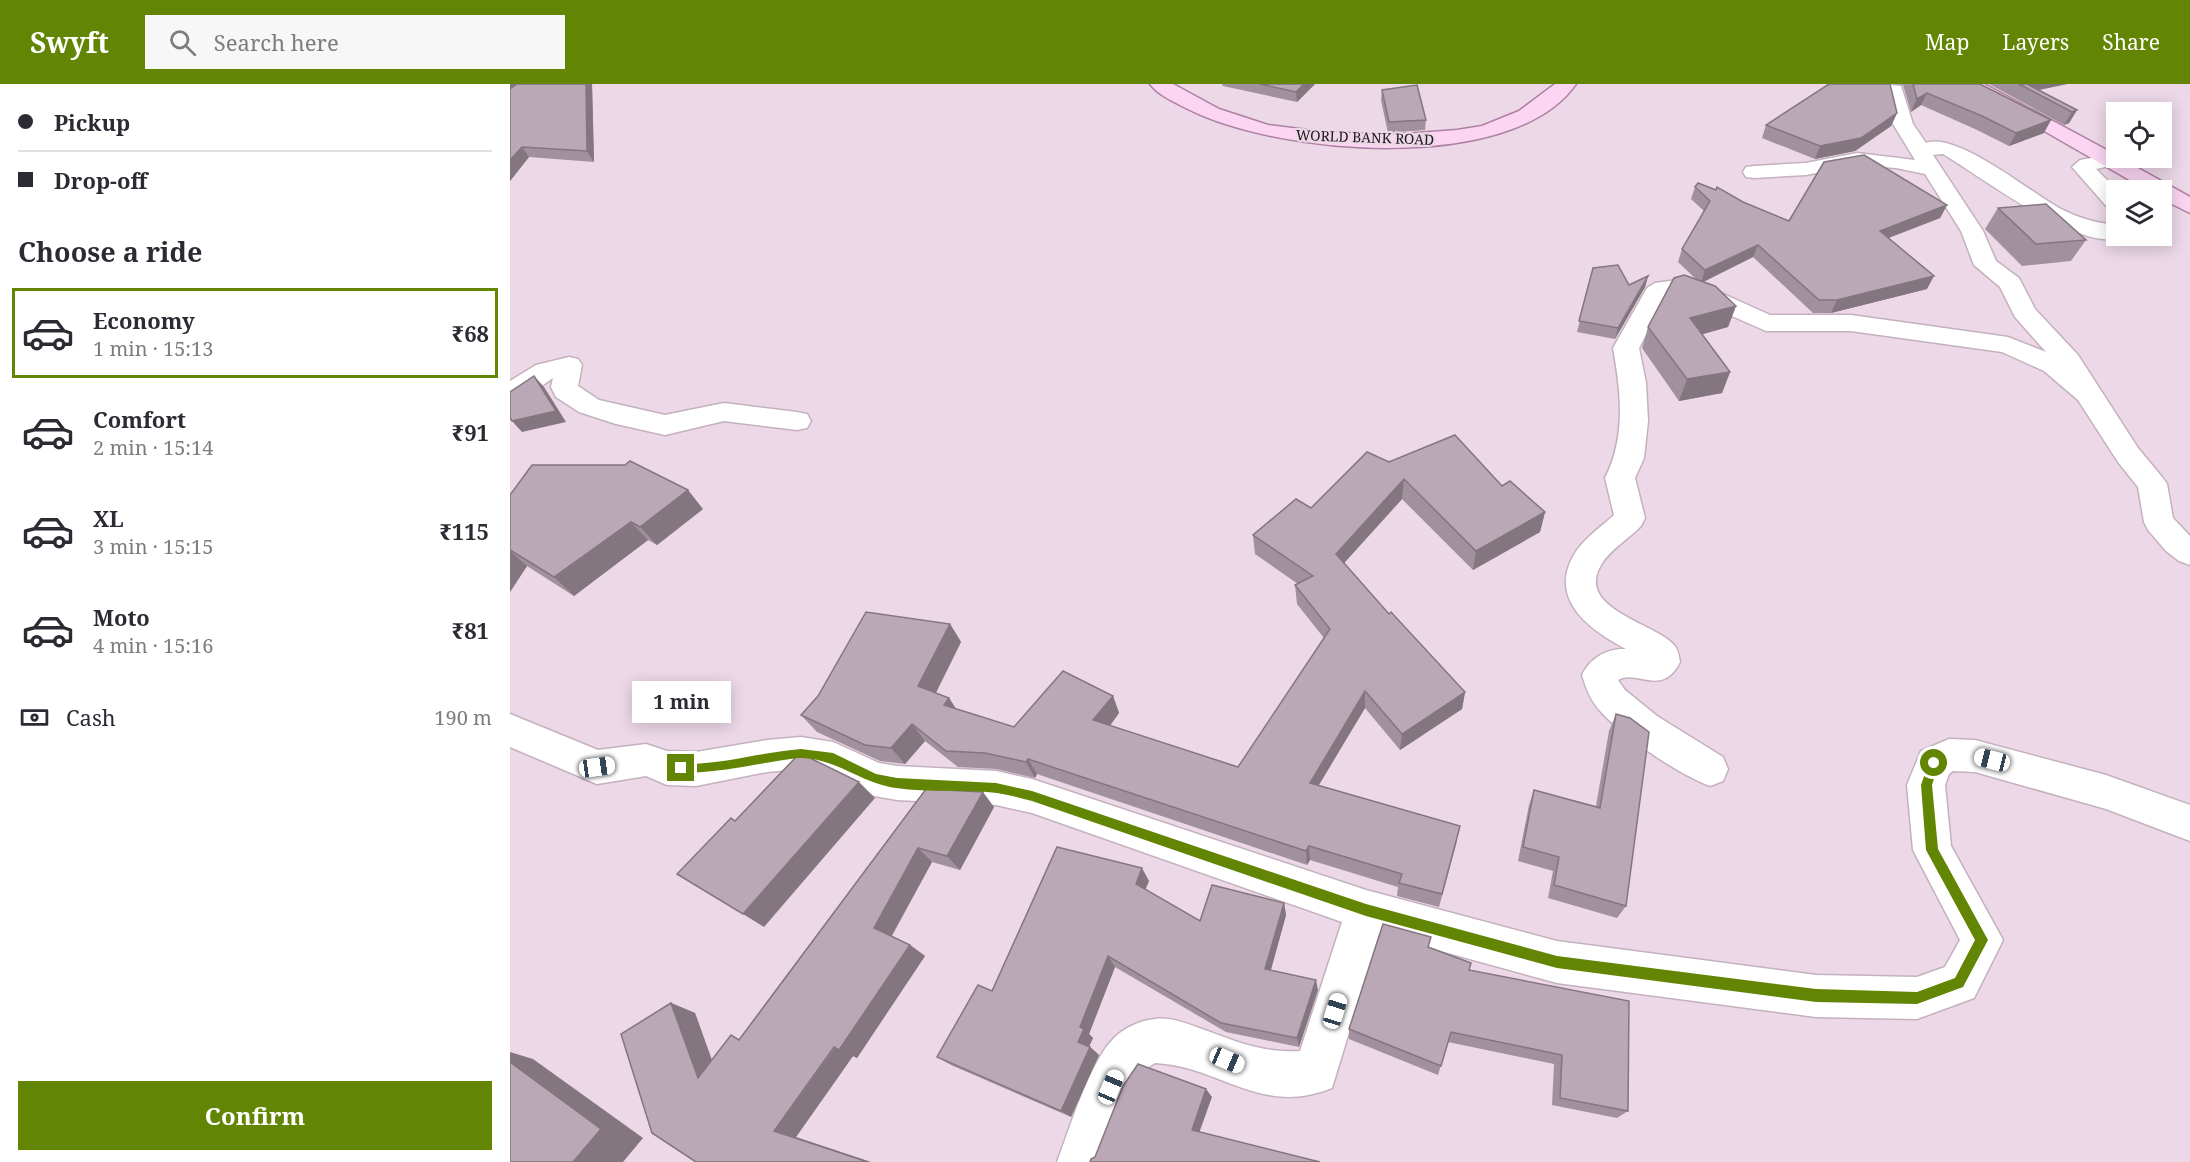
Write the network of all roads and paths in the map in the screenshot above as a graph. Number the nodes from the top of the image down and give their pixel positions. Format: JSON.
{"nodes":[{"id":1,"x":1160,"y":84,"type":"edge"},
{"id":2,"x":1566,"y":84,"type":"edge"},
{"id":3,"x":1889,"y":84,"type":"edge"},
{"id":4,"x":1969,"y":84,"type":"edge"},
{"id":5,"x":2106,"y":160,"type":"edge"},
{"id":6,"x":1926,"y":161,"type":"junction"},
{"id":7,"x":2106,"y":161,"type":"edge"},
{"id":8,"x":2121,"y":168,"type":"edge"},
{"id":9,"x":1754,"y":172,"type":"dead end"},
{"id":10,"x":2106,"y":192,"type":"edge"},
{"id":11,"x":2190,"y":206,"type":"edge"},
{"id":12,"x":2106,"y":231,"type":"edge"},
{"id":13,"x":2088,"y":394,"type":"junction"},
{"id":14,"x":510,"y":395,"type":"edge"},
{"id":15,"x":797,"y":421,"type":"dead end"},
{"id":16,"x":2190,"y":554,"type":"edge"},
{"id":17,"x":510,"y":729,"type":"edge"},
{"id":18,"x":1710,"y":769,"type":"dead end"},
{"id":19,"x":2190,"y":823,"type":"edge"},
{"id":20,"x":1366,"y":910,"type":"junction"},
{"id":21,"x":1080,"y":1162,"type":"edge"}],
"edges":[{"from":1,"to":2,"type":"main road","name":"WORLD BANK ROAD"},
{"from":3,"to":6,"type":"street"},
{"from":4,"to":5,"type":"main road"},
{"from":6,"to":9,"type":"street"},
{"from":6,"to":12,"type":"street"},
{"from":6,"to":13,"type":"street"},
{"from":7,"to":10,"type":"street"},
{"from":8,"to":11,"type":"main road"},
{"from":13,"to":16,"type":"street"},
{"from":13,"to":18,"type":"street"},
{"from":14,"to":15,"type":"street"},
{"from":17,"to":20,"type":"street"},
{"from":19,"to":20,"type":"street"},
{"from":20,"to":21,"type":"street"}]}
